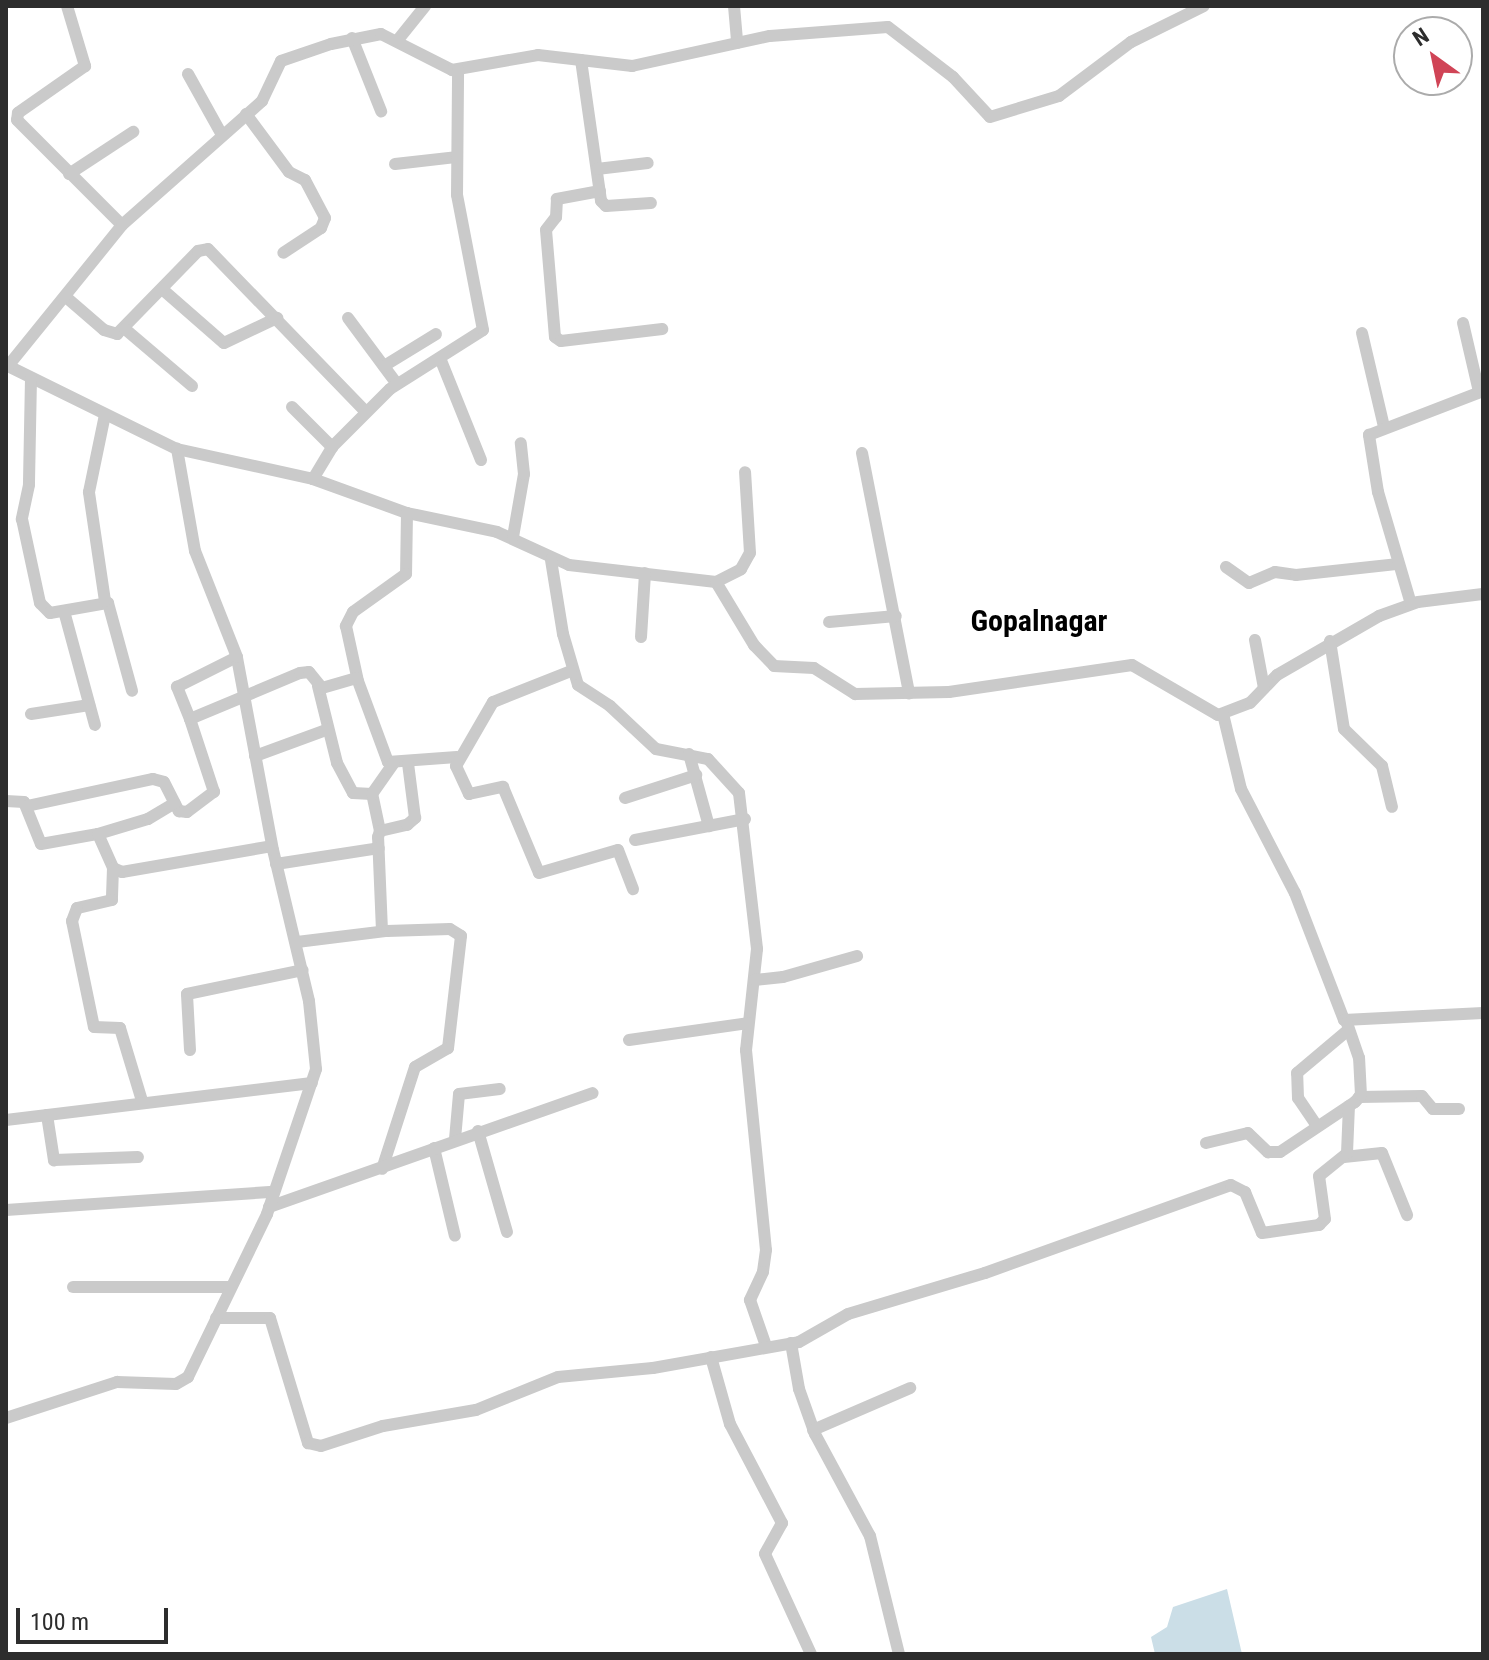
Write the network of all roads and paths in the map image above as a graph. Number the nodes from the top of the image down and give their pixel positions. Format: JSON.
{"nodes":[{"id":1,"x":67,"y":6,"type":"edge"},
{"id":2,"x":425,"y":6,"type":"edge"},
{"id":3,"x":734,"y":6,"type":"edge"},
{"id":4,"x":1204,"y":6,"type":"edge"},
{"id":5,"x":352,"y":38,"type":"junction"},
{"id":6,"x":397,"y":41,"type":"junction"},
{"id":7,"x":737,"y":43,"type":"junction"},
{"id":8,"x":581,"y":60,"type":"junction"},
{"id":9,"x":458,"y":70,"type":"junction"},
{"id":10,"x":188,"y":74,"type":"dead end"},
{"id":11,"x":381,"y":111,"type":"dead end"},
{"id":12,"x":246,"y":114,"type":"junction"},
{"id":13,"x":133,"y":132,"type":"dead end"},
{"id":14,"x":222,"y":135,"type":"junction"},
{"id":15,"x":456,"y":157,"type":"junction"},
{"id":16,"x":648,"y":163,"type":"dead end"},
{"id":17,"x":395,"y":164,"type":"dead end"},
{"id":18,"x":597,"y":169,"type":"junction"},
{"id":19,"x":69,"y":174,"type":"junction"},
{"id":20,"x":600,"y":191,"type":"junction"},
{"id":21,"x":651,"y":203,"type":"dead end"},
{"id":22,"x":122,"y":225,"type":"junction"},
{"id":23,"x":283,"y":253,"type":"dead end"},
{"id":24,"x":162,"y":289,"type":"junction"},
{"id":25,"x":67,"y":298,"type":"junction"},
{"id":26,"x":277,"y":318,"type":"junction"},
{"id":27,"x":348,"y":318,"type":"dead end"},
{"id":28,"x":1463,"y":323,"type":"dead end"},
{"id":29,"x":125,"y":329,"type":"junction"},
{"id":30,"x":662,"y":329,"type":"dead end"},
{"id":31,"x":1362,"y":333,"type":"dead end"},
{"id":32,"x":436,"y":334,"type":"dead end"},
{"id":33,"x":440,"y":358,"type":"junction"},
{"id":34,"x":7,"y":366,"type":"edge"},
{"id":35,"x":384,"y":366,"type":"junction"},
{"id":36,"x":31,"y":378,"type":"junction"},
{"id":37,"x":397,"y":384,"type":"junction"},
{"id":38,"x":192,"y":386,"type":"dead end"},
{"id":39,"x":1481,"y":391,"type":"edge"},
{"id":40,"x":292,"y":407,"type":"dead end"},
{"id":41,"x":366,"y":412,"type":"junction"},
{"id":42,"x":105,"y":415,"type":"junction"},
{"id":43,"x":1384,"y":427,"type":"junction"},
{"id":44,"x":521,"y":443,"type":"dead end"},
{"id":45,"x":332,"y":447,"type":"junction"},
{"id":46,"x":177,"y":449,"type":"junction"},
{"id":47,"x":862,"y":453,"type":"dead end"},
{"id":48,"x":481,"y":460,"type":"dead end"},
{"id":49,"x":745,"y":472,"type":"dead end"},
{"id":50,"x":313,"y":479,"type":"junction"},
{"id":51,"x":407,"y":513,"type":"junction"},
{"id":52,"x":513,"y":537,"type":"junction"},
{"id":53,"x":551,"y":560,"type":"junction"},
{"id":54,"x":1398,"y":564,"type":"junction"},
{"id":55,"x":1226,"y":567,"type":"dead end"},
{"id":56,"x":645,"y":573,"type":"junction"},
{"id":57,"x":716,"y":582,"type":"junction"},
{"id":58,"x":1483,"y":594,"type":"edge"},
{"id":59,"x":105,"y":601,"type":"junction"},
{"id":60,"x":1411,"y":604,"type":"junction"},
{"id":61,"x":64,"y":611,"type":"junction"},
{"id":62,"x":896,"y":616,"type":"junction"},
{"id":63,"x":829,"y":622,"type":"dead end"},
{"id":64,"x":641,"y":637,"type":"dead end"},
{"id":65,"x":1255,"y":640,"type":"dead end"},
{"id":66,"x":1330,"y":641,"type":"junction"},
{"id":67,"x":237,"y":657,"type":"junction"},
{"id":68,"x":571,"y":671,"type":"junction"},
{"id":69,"x":357,"y":678,"type":"junction"},
{"id":70,"x":318,"y":686,"type":"junction"},
{"id":71,"x":1264,"y":688,"type":"junction"},
{"id":72,"x":132,"y":691,"type":"dead end"},
{"id":73,"x":909,"y":693,"type":"junction"},
{"id":74,"x":244,"y":695,"type":"junction"},
{"id":75,"x":89,"y":705,"type":"junction"},
{"id":76,"x":31,"y":714,"type":"dead end"},
{"id":77,"x":1223,"y":714,"type":"junction"},
{"id":78,"x":190,"y":719,"type":"junction"},
{"id":79,"x":95,"y":725,"type":"dead end"},
{"id":80,"x":326,"y":730,"type":"junction"},
{"id":81,"x":689,"y":754,"type":"junction"},
{"id":82,"x":255,"y":756,"type":"junction"},
{"id":83,"x":457,"y":757,"type":"junction"},
{"id":84,"x":408,"y":763,"type":"junction"},
{"id":85,"x":393,"y":764,"type":"junction"},
{"id":86,"x":696,"y":775,"type":"junction"},
{"id":87,"x":372,"y":794,"type":"junction"},
{"id":88,"x":625,"y":798,"type":"dead end"},
{"id":89,"x":6,"y":801,"type":"edge"},
{"id":90,"x":175,"y":803,"type":"junction"},
{"id":91,"x":27,"y":806,"type":"junction"},
{"id":92,"x":1392,"y":807,"type":"dead end"},
{"id":93,"x":745,"y":819,"type":"junction"},
{"id":94,"x":709,"y":826,"type":"junction"},
{"id":95,"x":380,"y":831,"type":"junction"},
{"id":96,"x":98,"y":834,"type":"junction"},
{"id":97,"x":635,"y":840,"type":"dead end"},
{"id":98,"x":272,"y":846,"type":"junction"},
{"id":99,"x":379,"y":848,"type":"junction"},
{"id":100,"x":276,"y":864,"type":"junction"},
{"id":101,"x":113,"y":868,"type":"junction"},
{"id":102,"x":633,"y":889,"type":"dead end"},
{"id":103,"x":382,"y":931,"type":"junction"},
{"id":104,"x":297,"y":942,"type":"junction"},
{"id":105,"x":857,"y":956,"type":"dead end"},
{"id":106,"x":303,"y":970,"type":"junction"},
{"id":107,"x":763,"y":979,"type":"junction"},
{"id":108,"x":1483,"y":1013,"type":"edge"},
{"id":109,"x":748,"y":1023,"type":"junction"},
{"id":110,"x":1347,"y":1027,"type":"junction"},
{"id":111,"x":629,"y":1040,"type":"dead end"},
{"id":112,"x":190,"y":1050,"type":"dead end"},
{"id":113,"x":312,"y":1083,"type":"junction"},
{"id":114,"x":500,"y":1089,"type":"dead end"},
{"id":115,"x":593,"y":1093,"type":"dead end"},
{"id":116,"x":142,"y":1101,"type":"junction"},
{"id":117,"x":1354,"y":1102,"type":"junction"},
{"id":118,"x":1459,"y":1109,"type":"dead end"},
{"id":119,"x":47,"y":1115,"type":"junction"},
{"id":120,"x":6,"y":1120,"type":"edge"},
{"id":121,"x":1317,"y":1126,"type":"junction"},
{"id":122,"x":478,"y":1131,"type":"junction"},
{"id":123,"x":455,"y":1139,"type":"junction"},
{"id":124,"x":1206,"y":1143,"type":"dead end"},
{"id":125,"x":434,"y":1148,"type":"junction"},
{"id":126,"x":138,"y":1157,"type":"dead end"},
{"id":127,"x":1344,"y":1157,"type":"junction"},
{"id":128,"x":382,"y":1169,"type":"junction"},
{"id":129,"x":273,"y":1192,"type":"junction"},
{"id":130,"x":269,"y":1207,"type":"junction"},
{"id":131,"x":6,"y":1210,"type":"edge"},
{"id":132,"x":1407,"y":1215,"type":"dead end"},
{"id":133,"x":507,"y":1232,"type":"dead end"},
{"id":134,"x":455,"y":1236,"type":"dead end"},
{"id":135,"x":73,"y":1287,"type":"dead end"},
{"id":136,"x":230,"y":1287,"type":"junction"},
{"id":137,"x":216,"y":1318,"type":"junction"},
{"id":138,"x":765,"y":1339,"type":"junction"},
{"id":139,"x":791,"y":1343,"type":"junction"},
{"id":140,"x":711,"y":1357,"type":"junction"},
{"id":141,"x":910,"y":1388,"type":"dead end"},
{"id":142,"x":6,"y":1418,"type":"edge"},
{"id":143,"x":813,"y":1430,"type":"junction"},
{"id":144,"x":811,"y":1654,"type":"edge"},
{"id":145,"x":899,"y":1654,"type":"edge"}],
"edges":[{"from":1,"to":19,"type":"street"},
{"from":2,"to":6,"type":"street"},
{"from":3,"to":7,"type":"street"},
{"from":4,"to":7,"type":"street"},
{"from":5,"to":6,"type":"street"},
{"from":5,"to":11,"type":"street"},
{"from":5,"to":12,"type":"street"},
{"from":6,"to":9,"type":"street"},
{"from":7,"to":8,"type":"street"},
{"from":8,"to":9,"type":"street"},
{"from":8,"to":18,"type":"street"},
{"from":9,"to":15,"type":"street"},
{"from":10,"to":14,"type":"street"},
{"from":12,"to":14,"type":"street"},
{"from":12,"to":23,"type":"street"},
{"from":13,"to":19,"type":"street"},
{"from":14,"to":22,"type":"street"},
{"from":15,"to":17,"type":"street"},
{"from":15,"to":33,"type":"street"},
{"from":16,"to":18,"type":"street"},
{"from":18,"to":20,"type":"street"},
{"from":19,"to":22,"type":"street"},
{"from":20,"to":21,"type":"street"},
{"from":20,"to":30,"type":"street"},
{"from":22,"to":25,"type":"street"},
{"from":24,"to":26,"type":"street"},
{"from":24,"to":26,"type":"street"},
{"from":24,"to":29,"type":"street"},
{"from":25,"to":29,"type":"street"},
{"from":25,"to":34,"type":"street"},
{"from":26,"to":41,"type":"street"},
{"from":27,"to":35,"type":"street"},
{"from":28,"to":39,"type":"street"},
{"from":29,"to":38,"type":"street"},
{"from":31,"to":43,"type":"street"},
{"from":32,"to":35,"type":"street"},
{"from":33,"to":37,"type":"street"},
{"from":33,"to":48,"type":"street"},
{"from":34,"to":36,"type":"street"},
{"from":35,"to":37,"type":"street"},
{"from":36,"to":42,"type":"street"},
{"from":36,"to":61,"type":"street"},
{"from":37,"to":41,"type":"street"},
{"from":39,"to":43,"type":"street"},
{"from":40,"to":45,"type":"street"},
{"from":41,"to":45,"type":"street"},
{"from":42,"to":46,"type":"street"},
{"from":42,"to":59,"type":"street"},
{"from":43,"to":54,"type":"street"},
{"from":44,"to":52,"type":"street"},
{"from":45,"to":50,"type":"street"},
{"from":46,"to":50,"type":"street"},
{"from":46,"to":67,"type":"street"},
{"from":47,"to":62,"type":"street"},
{"from":49,"to":57,"type":"street"},
{"from":50,"to":51,"type":"street"},
{"from":51,"to":52,"type":"street"},
{"from":51,"to":69,"type":"street"},
{"from":52,"to":53,"type":"street"},
{"from":53,"to":56,"type":"street"},
{"from":53,"to":68,"type":"street"},
{"from":54,"to":55,"type":"street"},
{"from":54,"to":60,"type":"street"},
{"from":56,"to":57,"type":"street"},
{"from":56,"to":64,"type":"street"},
{"from":57,"to":73,"type":"street"},
{"from":58,"to":60,"type":"street"},
{"from":59,"to":61,"type":"street"},
{"from":59,"to":72,"type":"street"},
{"from":60,"to":66,"type":"street"},
{"from":61,"to":75,"type":"street"},
{"from":62,"to":63,"type":"street"},
{"from":62,"to":73,"type":"street"},
{"from":65,"to":71,"type":"street"},
{"from":66,"to":71,"type":"street"},
{"from":66,"to":92,"type":"street"},
{"from":67,"to":74,"type":"street"},
{"from":67,"to":78,"type":"street"},
{"from":68,"to":81,"type":"street"},
{"from":68,"to":83,"type":"street"},
{"from":69,"to":70,"type":"street"},
{"from":69,"to":85,"type":"street"},
{"from":70,"to":74,"type":"street"},
{"from":70,"to":80,"type":"street"},
{"from":71,"to":77,"type":"street"},
{"from":73,"to":77,"type":"street"},
{"from":74,"to":78,"type":"street"},
{"from":74,"to":82,"type":"street"},
{"from":75,"to":76,"type":"street"},
{"from":75,"to":79,"type":"street"},
{"from":77,"to":110,"type":"street"},
{"from":78,"to":90,"type":"street"},
{"from":80,"to":82,"type":"street"},
{"from":80,"to":87,"type":"street"},
{"from":81,"to":86,"type":"street"},
{"from":81,"to":93,"type":"street"},
{"from":82,"to":98,"type":"street"},
{"from":83,"to":84,"type":"street"},
{"from":83,"to":102,"type":"street"},
{"from":84,"to":85,"type":"street"},
{"from":84,"to":95,"type":"street"},
{"from":85,"to":87,"type":"street"},
{"from":86,"to":88,"type":"street"},
{"from":86,"to":94,"type":"street"},
{"from":87,"to":95,"type":"street"},
{"from":89,"to":91,"type":"street"},
{"from":90,"to":91,"type":"street"},
{"from":90,"to":96,"type":"street"},
{"from":91,"to":96,"type":"street"},
{"from":93,"to":94,"type":"street"},
{"from":93,"to":107,"type":"street"},
{"from":94,"to":97,"type":"street"},
{"from":95,"to":99,"type":"street"},
{"from":96,"to":101,"type":"street"},
{"from":98,"to":100,"type":"street"},
{"from":98,"to":101,"type":"street"},
{"from":99,"to":100,"type":"street"},
{"from":99,"to":103,"type":"street"},
{"from":100,"to":104,"type":"street"},
{"from":101,"to":116,"type":"street"},
{"from":103,"to":104,"type":"street"},
{"from":103,"to":128,"type":"street"},
{"from":104,"to":106,"type":"street"},
{"from":105,"to":107,"type":"street"},
{"from":106,"to":112,"type":"street"},
{"from":106,"to":113,"type":"street"},
{"from":107,"to":109,"type":"street"},
{"from":108,"to":110,"type":"street"},
{"from":109,"to":111,"type":"street"},
{"from":109,"to":138,"type":"street"},
{"from":110,"to":117,"type":"street"},
{"from":110,"to":121,"type":"street"},
{"from":113,"to":116,"type":"street"},
{"from":113,"to":129,"type":"street"},
{"from":114,"to":123,"type":"street"},
{"from":115,"to":122,"type":"street"},
{"from":116,"to":119,"type":"street"},
{"from":117,"to":118,"type":"street"},
{"from":117,"to":121,"type":"street"},
{"from":117,"to":127,"type":"street"},
{"from":119,"to":120,"type":"street"},
{"from":119,"to":126,"type":"street"},
{"from":121,"to":124,"type":"street"},
{"from":122,"to":123,"type":"street"},
{"from":122,"to":133,"type":"street"},
{"from":123,"to":125,"type":"street"},
{"from":125,"to":128,"type":"street"},
{"from":125,"to":134,"type":"street"},
{"from":127,"to":132,"type":"street"},
{"from":127,"to":139,"type":"street"},
{"from":128,"to":130,"type":"street"},
{"from":129,"to":130,"type":"street"},
{"from":129,"to":131,"type":"street"},
{"from":130,"to":136,"type":"street"},
{"from":135,"to":136,"type":"street"},
{"from":136,"to":137,"type":"street"},
{"from":137,"to":140,"type":"street"},
{"from":137,"to":142,"type":"street"},
{"from":138,"to":139,"type":"street"},
{"from":138,"to":140,"type":"street"},
{"from":139,"to":143,"type":"street"},
{"from":140,"to":144,"type":"street"},
{"from":141,"to":143,"type":"street"},
{"from":143,"to":145,"type":"street"}]}
